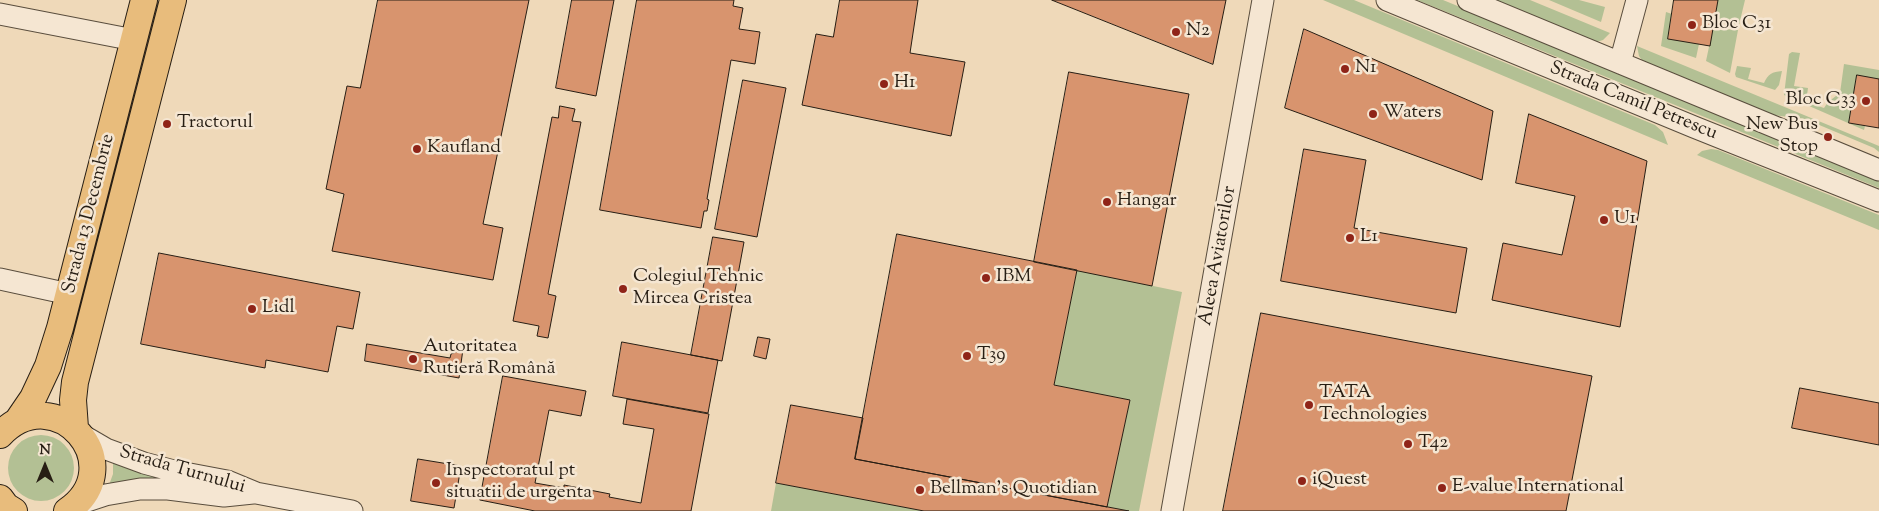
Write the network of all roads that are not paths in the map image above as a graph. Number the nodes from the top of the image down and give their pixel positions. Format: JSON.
{"nodes":[{"id":1,"x":144,"y":0,"type":"edge"},
{"id":2,"x":173,"y":0,"type":"edge"},
{"id":3,"x":1263,"y":0,"type":"edge"},
{"id":4,"x":1387,"y":0,"type":"edge"},
{"id":5,"x":1468,"y":0,"type":"edge"},
{"id":6,"x":1637,"y":0,"type":"edge"},
{"id":7,"x":0,"y":14,"type":"edge"},
{"id":8,"x":134,"y":40,"type":"junction"},
{"id":9,"x":1620,"y":63,"type":"junction"},
{"id":10,"x":1879,"y":170,"type":"edge"},
{"id":11,"x":1879,"y":201,"type":"edge"},
{"id":12,"x":0,"y":279,"type":"edge"},
{"id":13,"x":69,"y":294,"type":"junction"},
{"id":14,"x":6,"y":428,"type":"edge"},
{"id":15,"x":78,"y":432,"type":"junction"},
{"id":16,"x":256,"y":493,"type":"junction"},
{"id":17,"x":0,"y":498,"type":"edge"},
{"id":18,"x":71,"y":508,"type":"edge"},
{"id":19,"x":14,"y":511,"type":"edge"},
{"id":20,"x":352,"y":511,"type":"edge"},
{"id":21,"x":1172,"y":511,"type":"edge"}],
"edges":[{"from":1,"to":8,"type":"main road","name":"Strada 13 Decembrie"},
{"from":2,"to":15,"type":"main road","name":"Strada 13 Decembrie"},
{"from":3,"to":21,"type":"street","name":"Aleea Aviatorilor"},
{"from":4,"to":11,"type":"street","name":"Strada Camil Petrescu"},
{"from":5,"to":9,"type":"street","name":"Strada Camil Petrescu"},
{"from":6,"to":9,"type":"street"},
{"from":7,"to":8,"type":"street"},
{"from":8,"to":13,"type":"main road","name":"Strada 13 Decembrie"},
{"from":9,"to":10,"type":"street","name":"Strada Camil Petrescu"},
{"from":12,"to":13,"type":"street"},
{"from":13,"to":14,"type":"main road","name":"Strada 13 Decembrie"},
{"from":14,"to":15,"type":"main road","name":"Strada 13 Decembrie"},
{"from":15,"to":16,"type":"street","name":"Strada Turnului"},
{"from":15,"to":18,"type":"main road","name":"Strada 13 Decembrie"},
{"from":16,"to":18,"type":"street","name":"Strada Turnului"},
{"from":16,"to":20,"type":"street","name":"Strada Turnului"},
{"from":17,"to":19,"type":"main road"}]}
